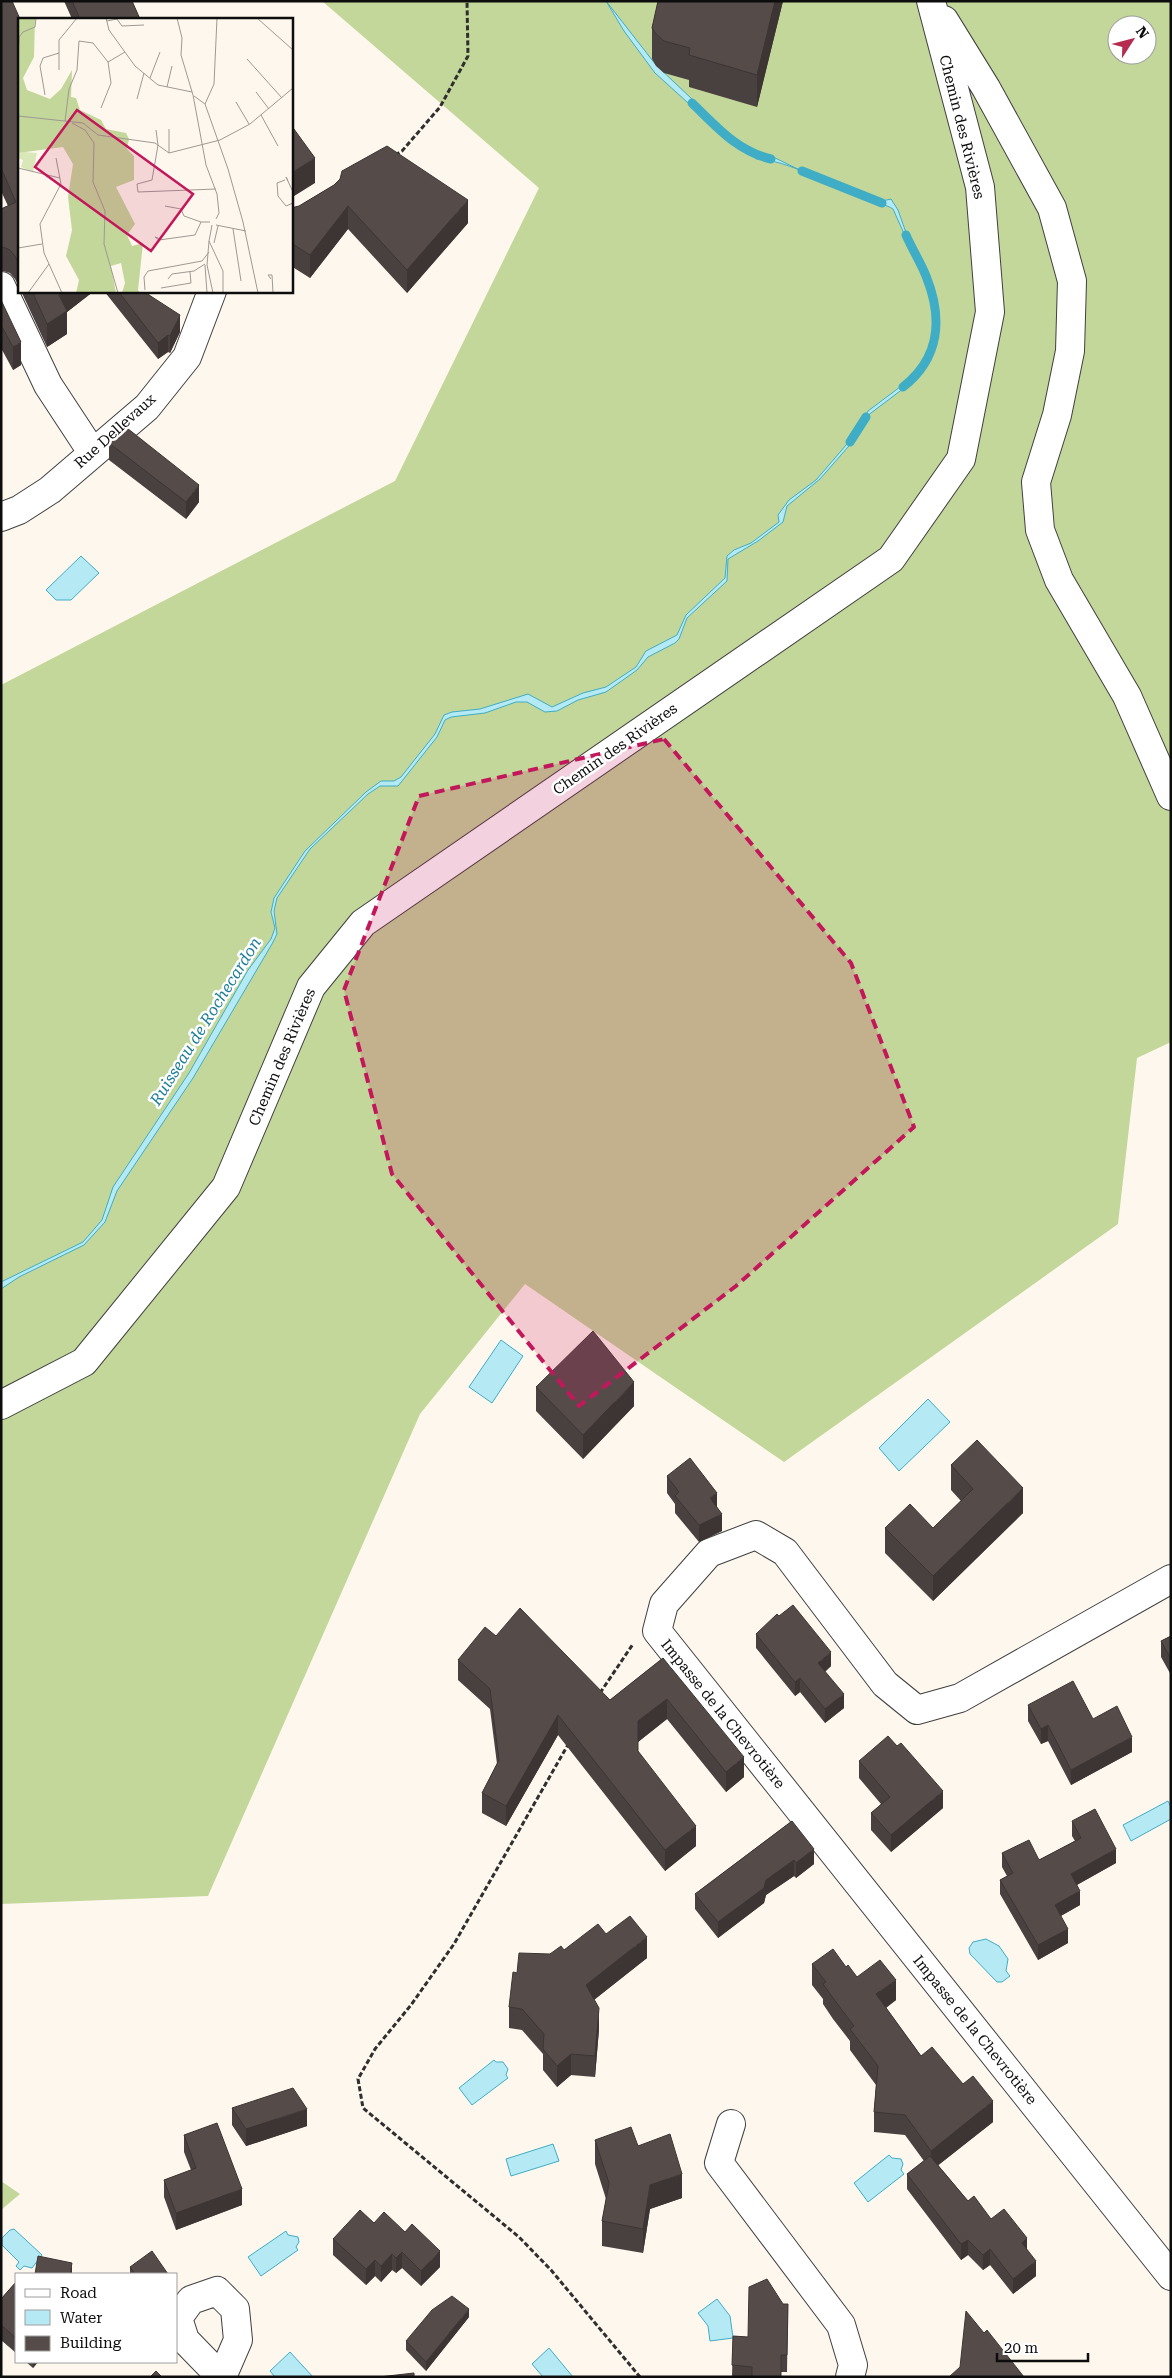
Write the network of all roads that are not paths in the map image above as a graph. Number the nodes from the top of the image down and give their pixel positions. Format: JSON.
{"nodes":[{"id":1,"x":932,"y":1,"type":"edge"},
{"id":2,"x":1,"y":286,"type":"edge"},
{"id":3,"x":212,"y":292,"type":"edge"},
{"id":4,"x":92,"y":452,"type":"junction"},
{"id":5,"x":1,"y":517,"type":"edge"},
{"id":6,"x":1171,"y":796,"type":"edge"},
{"id":7,"x":1,"y":1405,"type":"edge"},
{"id":8,"x":1171,"y":1579,"type":"edge"},
{"id":9,"x":731,"y":2124,"type":"dead end"},
{"id":10,"x":1171,"y":2276,"type":"edge"},
{"id":11,"x":850,"y":2377,"type":"edge"}],
"edges":[{"from":1,"to":6,"type":"street"},
{"from":1,"to":7,"type":"street","name":"Chemin des Rivières"},
{"from":2,"to":4,"type":"street"},
{"from":3,"to":4,"type":"street","name":"Rue Dellevaux"},
{"from":4,"to":5,"type":"street","name":"Rue Dellevaux"},
{"from":8,"to":10,"type":"street","name":"Impasse de la Chevrotière"},
{"from":9,"to":11,"type":"street"}]}
